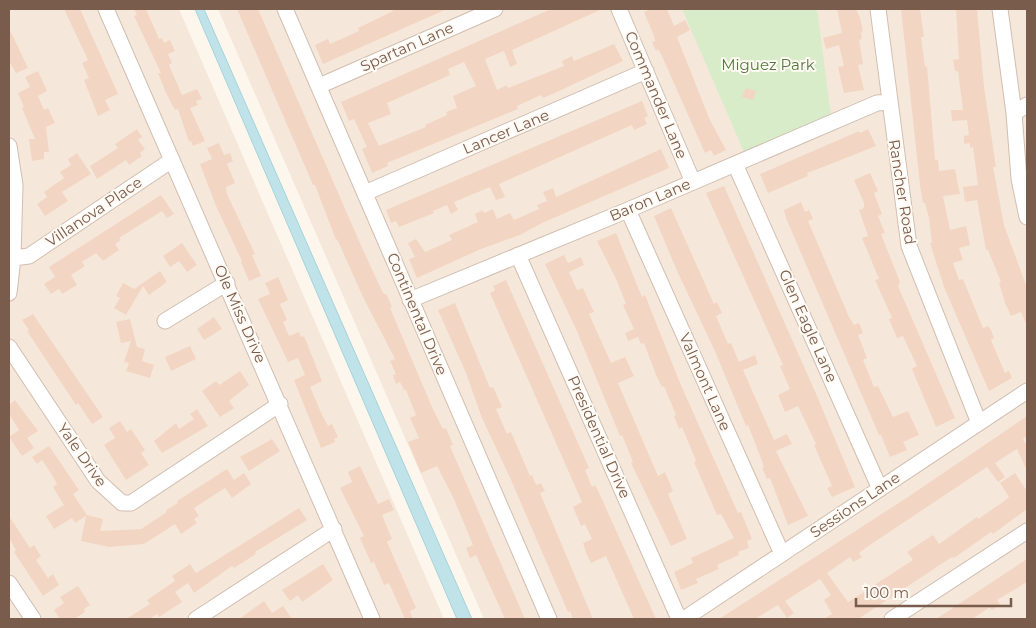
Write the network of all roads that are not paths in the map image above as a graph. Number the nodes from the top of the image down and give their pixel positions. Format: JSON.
{"nodes":[{"id":1,"x":106,"y":9,"type":"edge"},
{"id":2,"x":285,"y":9,"type":"edge"},
{"id":3,"x":495,"y":9,"type":"edge"},
{"id":4,"x":619,"y":9,"type":"edge"},
{"id":5,"x":878,"y":9,"type":"edge"},
{"id":6,"x":1000,"y":9,"type":"edge"},
{"id":7,"x":646,"y":71,"type":"junction"},
{"id":8,"x":319,"y":86,"type":"junction"},
{"id":9,"x":889,"y":102,"type":"junction"},
{"id":10,"x":1027,"y":105,"type":"edge"},
{"id":11,"x":1014,"y":113,"type":"junction"},
{"id":12,"x":9,"y":146,"type":"edge"},
{"id":13,"x":172,"y":160,"type":"junction"},
{"id":14,"x":735,"y":164,"type":"junction"},
{"id":15,"x":693,"y":182,"type":"junction"},
{"id":16,"x":365,"y":193,"type":"junction"},
{"id":17,"x":628,"y":210,"type":"junction"},
{"id":18,"x":1027,"y":216,"type":"edge"},
{"id":19,"x":518,"y":255,"type":"junction"},
{"id":20,"x":13,"y":258,"type":"junction"},
{"id":21,"x":227,"y":283,"type":"junction"},
{"id":22,"x":9,"y":293,"type":"edge"},
{"id":23,"x":410,"y":300,"type":"junction"},
{"id":24,"x":165,"y":321,"type":"dead end"},
{"id":25,"x":9,"y":347,"type":"edge"},
{"id":26,"x":1027,"y":391,"type":"edge"},
{"id":27,"x":280,"y":404,"type":"junction"},
{"id":28,"x":979,"y":423,"type":"junction"},
{"id":29,"x":880,"y":489,"type":"junction"},
{"id":30,"x":334,"y":529,"type":"junction"},
{"id":31,"x":1027,"y":531,"type":"edge"},
{"id":32,"x":782,"y":554,"type":"junction"},
{"id":33,"x":9,"y":583,"type":"edge"},
{"id":34,"x":33,"y":619,"type":"edge"},
{"id":35,"x":196,"y":619,"type":"edge"},
{"id":36,"x":372,"y":619,"type":"edge"},
{"id":37,"x":549,"y":619,"type":"edge"},
{"id":38,"x":679,"y":619,"type":"edge"},
{"id":39,"x":684,"y":619,"type":"edge"},
{"id":40,"x":892,"y":619,"type":"edge"}],
"edges":[{"from":1,"to":13,"type":"street","name":"Ole Miss Drive"},
{"from":2,"to":8,"type":"street","name":"Continental Drive"},
{"from":3,"to":8,"type":"street","name":"Spartan Lane"},
{"from":4,"to":7,"type":"street","name":"Commander Lane"},
{"from":5,"to":9,"type":"street","name":"Rancher Road"},
{"from":6,"to":11,"type":"street"},
{"from":7,"to":15,"type":"street","name":"Commander Lane"},
{"from":7,"to":16,"type":"street","name":"Lancer Lane"},
{"from":8,"to":16,"type":"street","name":"Continental Drive"},
{"from":9,"to":14,"type":"street","name":"Baron Lane"},
{"from":9,"to":28,"type":"street","name":"Rancher Road"},
{"from":10,"to":11,"type":"street"},
{"from":11,"to":18,"type":"street"},
{"from":12,"to":20,"type":"street"},
{"from":13,"to":20,"type":"street","name":"Villanova Place"},
{"from":13,"to":21,"type":"street","name":"Ole Miss Drive"},
{"from":14,"to":15,"type":"street","name":"Baron Lane"},
{"from":14,"to":29,"type":"street","name":"Glen Eagle Lane"},
{"from":15,"to":17,"type":"street","name":"Baron Lane"},
{"from":16,"to":23,"type":"street","name":"Continental Drive"},
{"from":17,"to":19,"type":"street","name":"Baron Lane"},
{"from":17,"to":32,"type":"street","name":"Valmont Lane"},
{"from":19,"to":23,"type":"street","name":"Baron Lane"},
{"from":19,"to":38,"type":"street","name":"Presidential Drive"},
{"from":20,"to":22,"type":"street"},
{"from":21,"to":24,"type":"street"},
{"from":21,"to":27,"type":"street","name":"Ole Miss Drive"},
{"from":23,"to":37,"type":"street","name":"Continental Drive"},
{"from":25,"to":27,"type":"street","name":"Yale Drive"},
{"from":26,"to":28,"type":"street","name":"Sessions Lane"},
{"from":27,"to":30,"type":"street","name":"Ole Miss Drive"},
{"from":28,"to":29,"type":"street","name":"Sessions Lane"},
{"from":29,"to":32,"type":"street","name":"Sessions Lane"},
{"from":30,"to":35,"type":"street"},
{"from":30,"to":36,"type":"street","name":"Ole Miss Drive"},
{"from":31,"to":40,"type":"street"},
{"from":32,"to":39,"type":"street","name":"Sessions Lane"},
{"from":33,"to":34,"type":"street"}]}
